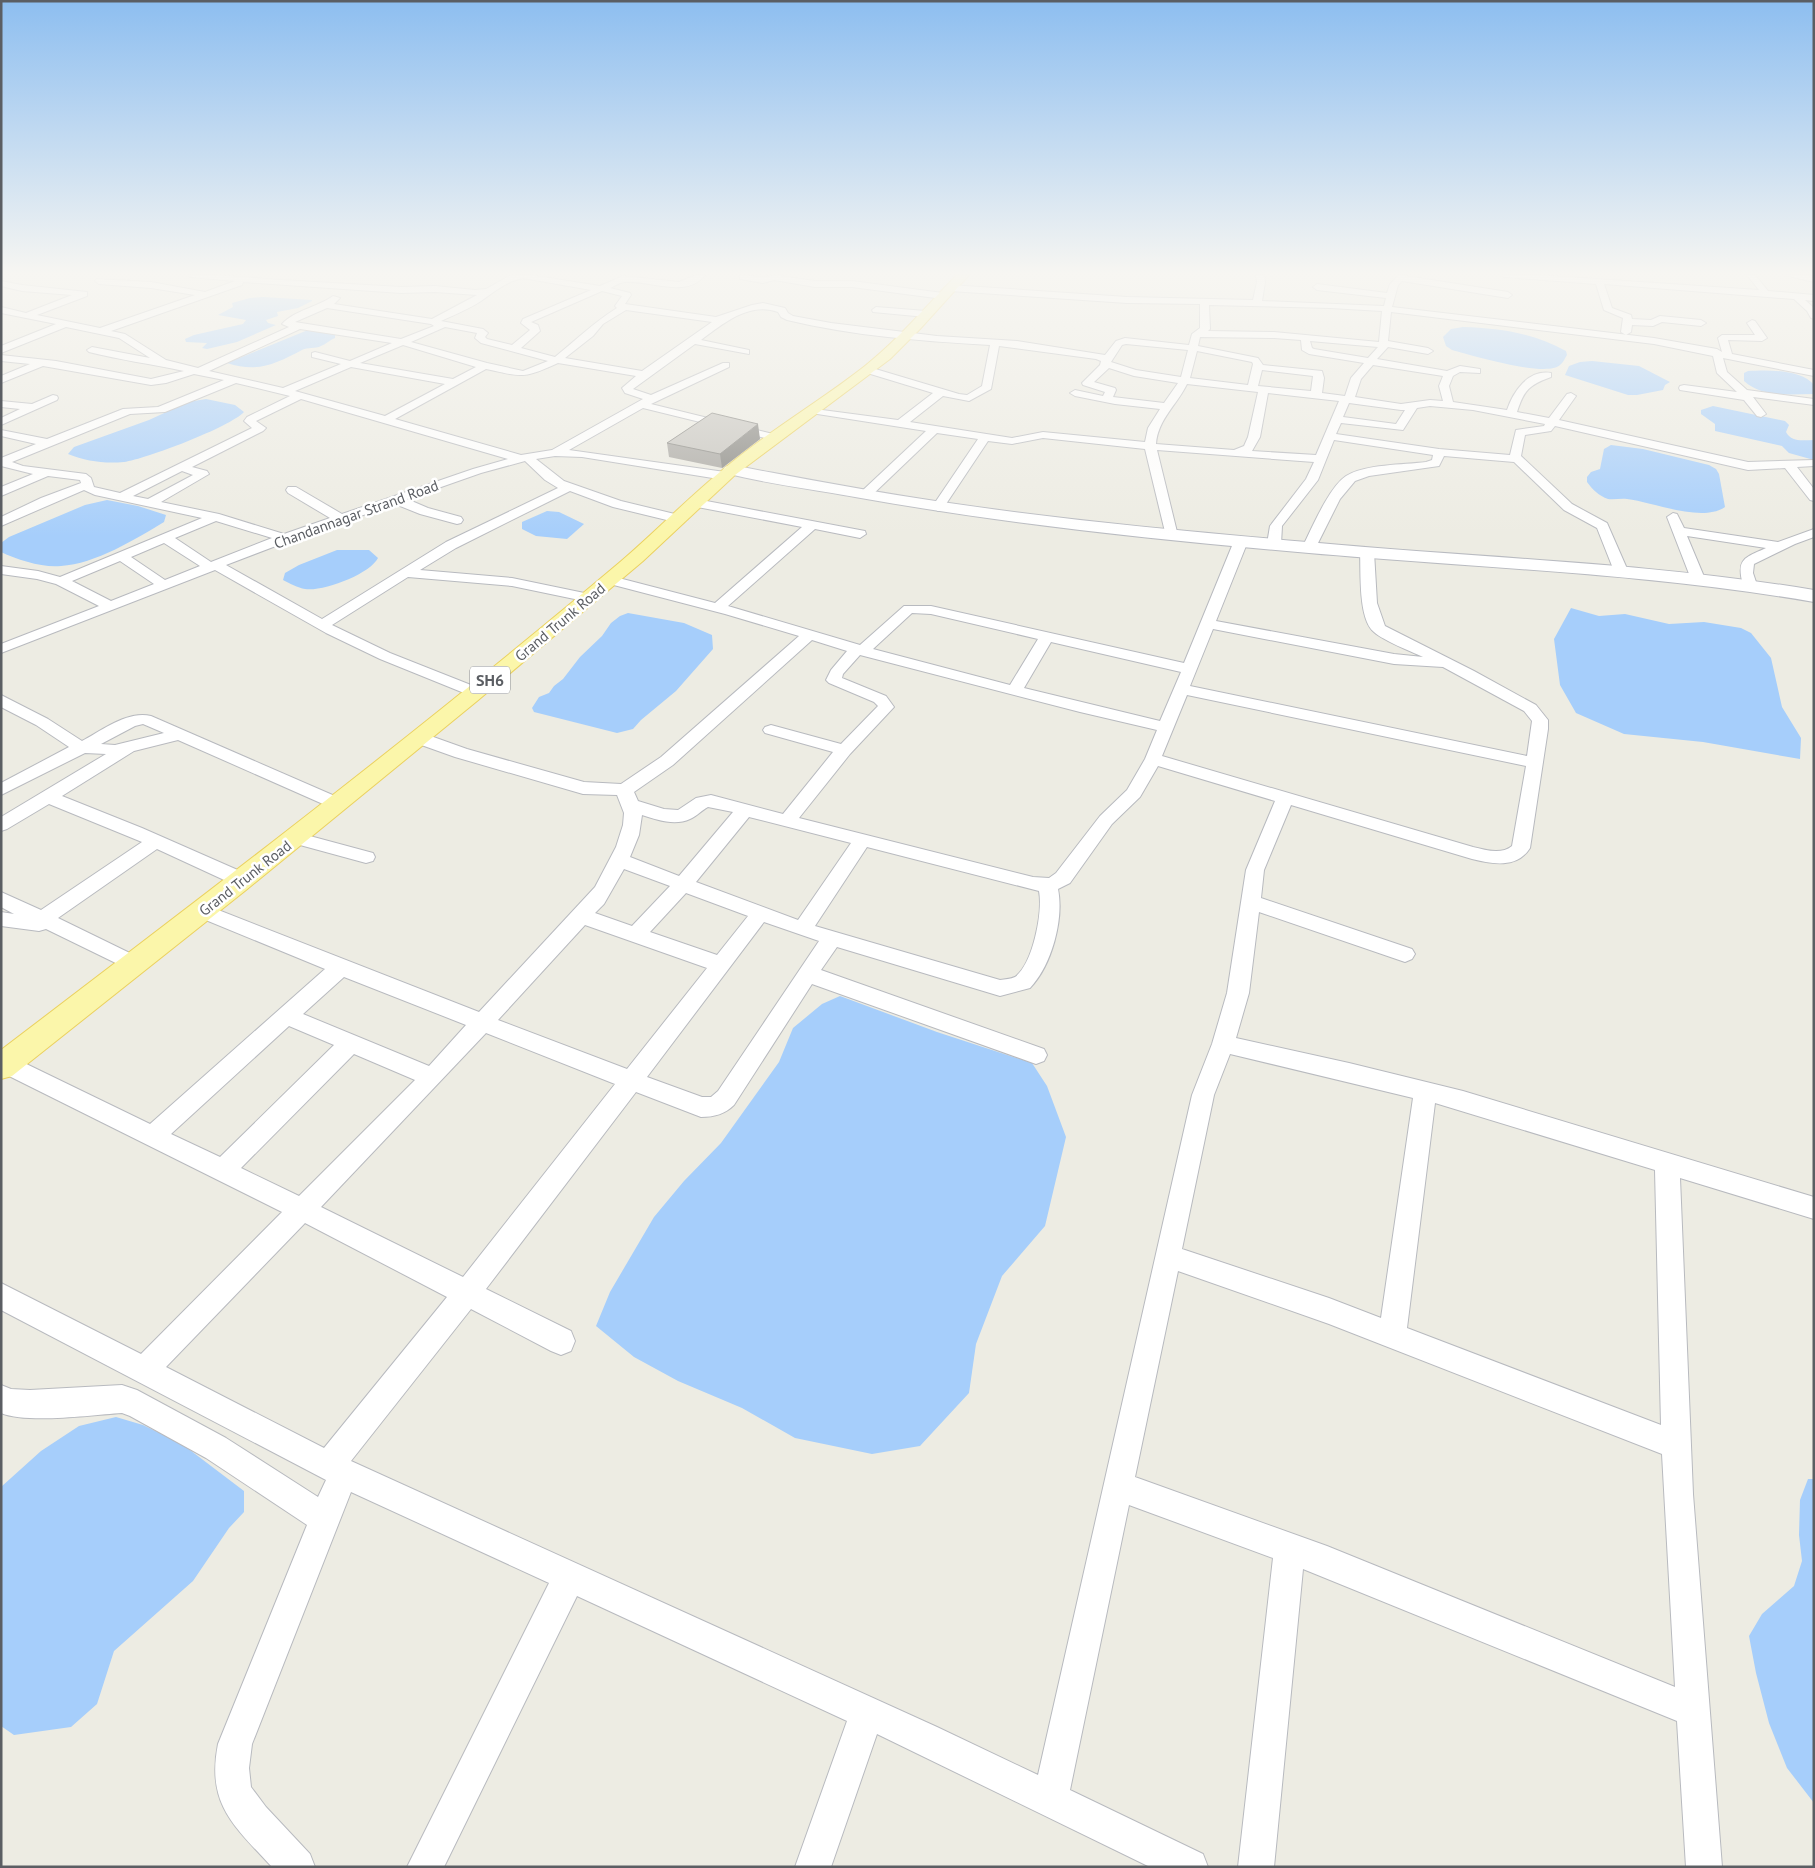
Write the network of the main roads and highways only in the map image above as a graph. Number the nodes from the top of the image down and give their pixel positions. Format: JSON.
{"nodes":[{"id":1,"x":877,"y":362,"type":"edge"},
{"id":2,"x":3,"y":1065,"type":"edge"}],
"edges":[{"from":1,"to":2,"type":"main road","name":"Grand Trunk Road","number":"SH6"}]}
